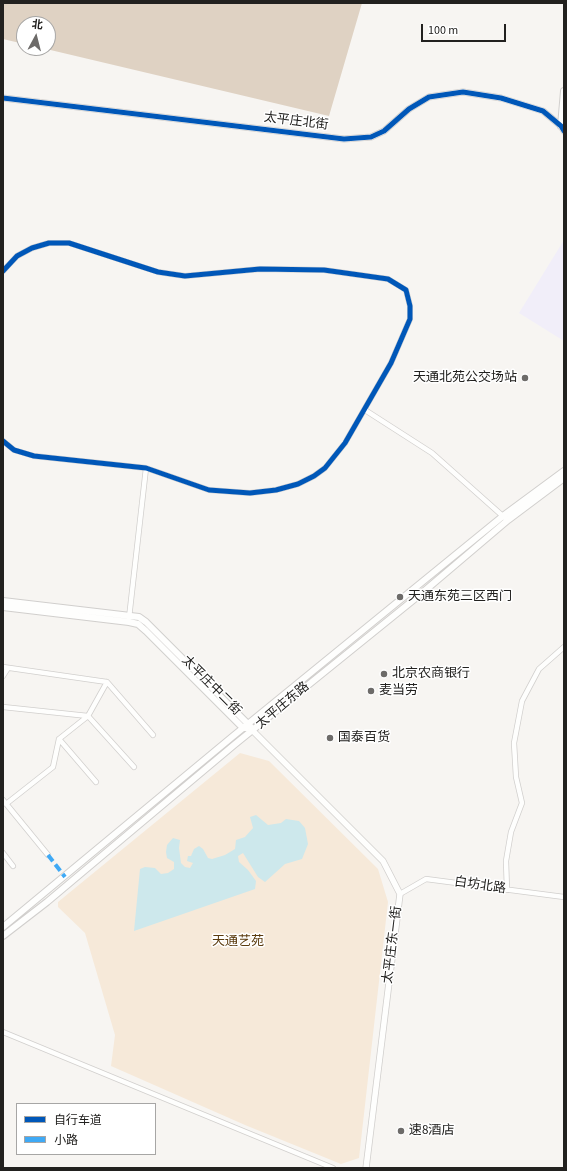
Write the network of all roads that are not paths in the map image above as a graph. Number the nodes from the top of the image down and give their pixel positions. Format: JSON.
{"nodes":[{"id":1,"x":564,"y":91,"type":"edge"},
{"id":2,"x":3,"y":98,"type":"edge"},
{"id":3,"x":563,"y":128,"type":"edge"},
{"id":4,"x":3,"y":271,"type":"edge"},
{"id":5,"x":365,"y":410,"type":"junction"},
{"id":6,"x":3,"y":441,"type":"edge"},
{"id":7,"x":146,"y":468,"type":"junction"},
{"id":8,"x":564,"y":471,"type":"edge"},
{"id":9,"x":564,"y":478,"type":"edge"},
{"id":10,"x":505,"y":518,"type":"junction"},
{"id":11,"x":3,"y":600,"type":"edge"},
{"id":12,"x":3,"y":608,"type":"edge"},
{"id":13,"x":130,"y":615,"type":"junction"},
{"id":14,"x":129,"y":622,"type":"junction"},
{"id":15,"x":564,"y":647,"type":"edge"},
{"id":16,"x":5,"y":667,"type":"edge"},
{"id":17,"x":3,"y":676,"type":"edge"},
{"id":18,"x":107,"y":682,"type":"junction"},
{"id":19,"x":3,"y":707,"type":"edge"},
{"id":20,"x":88,"y":716,"type":"junction"},
{"id":21,"x":246,"y":726,"type":"junction"},
{"id":22,"x":253,"y":730,"type":"junction"},
{"id":23,"x":153,"y":735,"type":"dead end"},
{"id":24,"x":59,"y":739,"type":"junction"},
{"id":25,"x":134,"y":767,"type":"dead end"},
{"id":26,"x":96,"y":782,"type":"dead end"},
{"id":27,"x":4,"y":802,"type":"edge"},
{"id":28,"x":3,"y":853,"type":"edge"},
{"id":29,"x":48,"y":855,"type":"dead end"},
{"id":30,"x":14,"y":866,"type":"dead end"},
{"id":31,"x":507,"y":890,"type":"junction"},
{"id":32,"x":400,"y":894,"type":"junction"},
{"id":33,"x":564,"y":897,"type":"edge"},
{"id":34,"x":3,"y":927,"type":"edge"},
{"id":35,"x":3,"y":936,"type":"edge"},
{"id":36,"x":3,"y":1032,"type":"edge"},
{"id":37,"x":333,"y":1168,"type":"edge"},
{"id":38,"x":366,"y":1168,"type":"edge"}],
"edges":[{"from":1,"to":3,"type":"main road"},
{"from":2,"to":3,"type":"street","name":"太平庄北街"},
{"from":4,"to":5,"type":"street"},
{"from":5,"to":7,"type":"street"},
{"from":5,"to":10,"type":"street"},
{"from":6,"to":7,"type":"street"},
{"from":7,"to":13,"type":"street"},
{"from":8,"to":10,"type":"main road","name":"太平庄东路"},
{"from":9,"to":10,"type":"main road","name":"太平庄东路"},
{"from":10,"to":21,"type":"main road","name":"太平庄东路"},
{"from":10,"to":22,"type":"main road","name":"太平庄东路"},
{"from":11,"to":13,"type":"main road","name":"太平庄中二街"},
{"from":12,"to":14,"type":"main road","name":"太平庄中二街"},
{"from":13,"to":14,"type":"street"},
{"from":13,"to":21,"type":"main road","name":"太平庄中二街"},
{"from":14,"to":21,"type":"main road","name":"太平庄中二街"},
{"from":15,"to":31,"type":"street"},
{"from":16,"to":17,"type":"street"},
{"from":16,"to":18,"type":"street"},
{"from":18,"to":20,"type":"street"},
{"from":18,"to":23,"type":"street"},
{"from":19,"to":20,"type":"street"},
{"from":20,"to":24,"type":"street"},
{"from":20,"to":25,"type":"street"},
{"from":21,"to":22,"type":"main road","name":"太平庄中二街"},
{"from":21,"to":34,"type":"main road","name":"太平庄东路"},
{"from":22,"to":32,"type":"street","name":"太平庄东一街"},
{"from":22,"to":35,"type":"main road","name":"太平庄东路"},
{"from":24,"to":26,"type":"street"},
{"from":24,"to":27,"type":"street"},
{"from":27,"to":29,"type":"street"},
{"from":28,"to":30,"type":"street"},
{"from":31,"to":32,"type":"street","name":"白坊北路"},
{"from":31,"to":33,"type":"street","name":"白坊北路"},
{"from":32,"to":38,"type":"street","name":"太平庄东一街"},
{"from":36,"to":37,"type":"street"}]}
